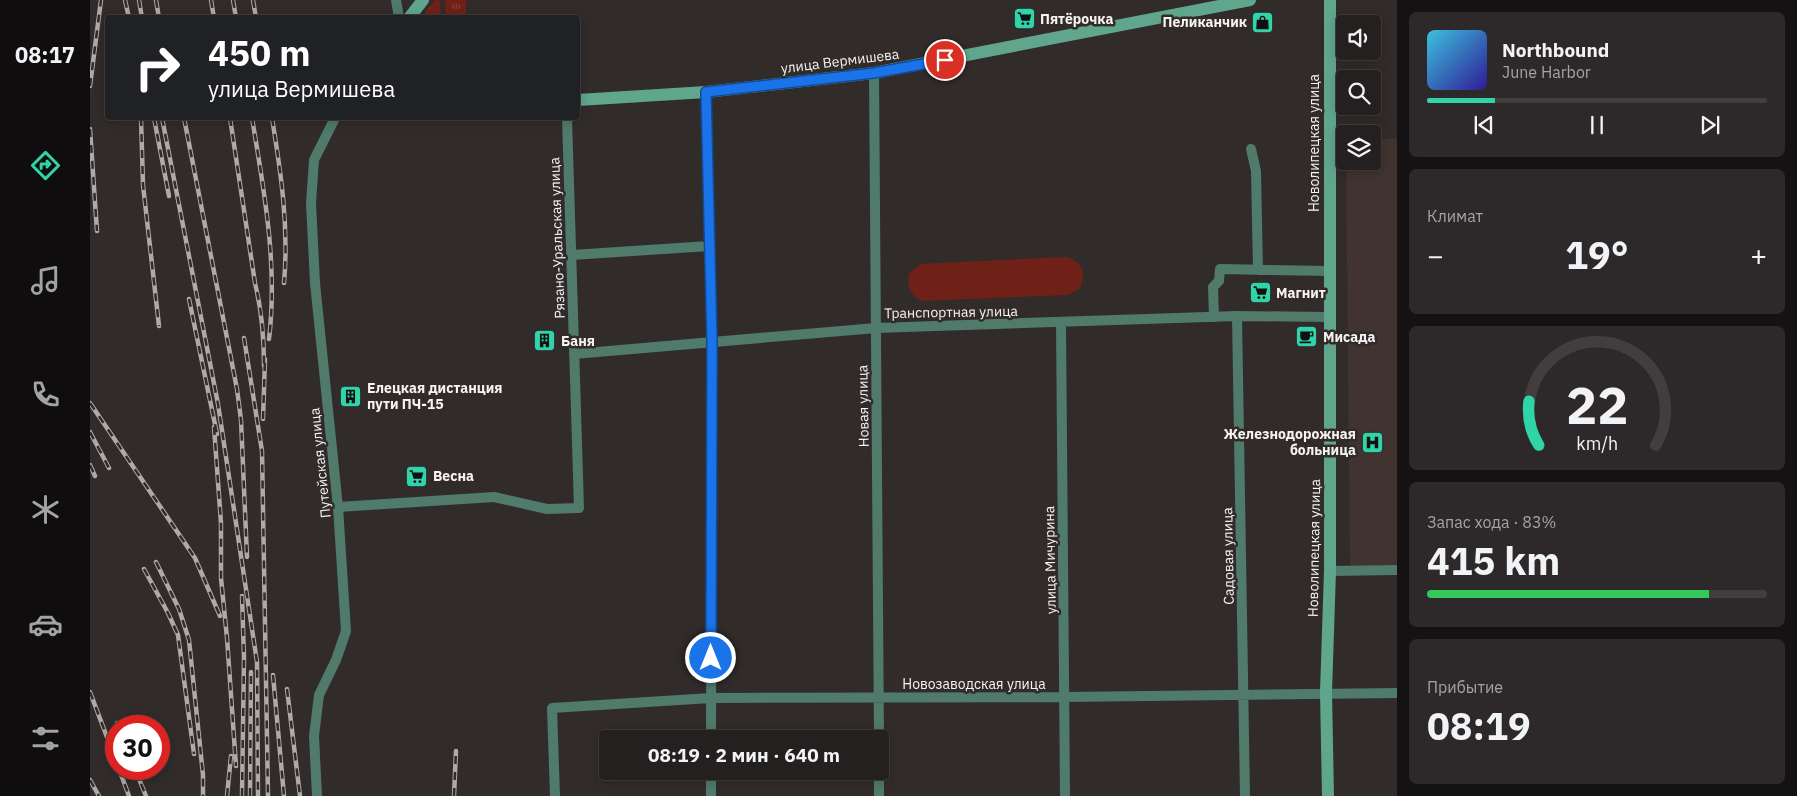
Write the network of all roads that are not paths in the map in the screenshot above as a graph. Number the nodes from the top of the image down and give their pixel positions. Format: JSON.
{"nodes":[{"id":1,"x":396,"y":0,"type":"edge"},
{"id":2,"x":423,"y":0,"type":"edge"},
{"id":3,"x":1250,"y":0,"type":"edge"},
{"id":4,"x":1330,"y":0,"type":"edge"},
{"id":5,"x":398,"y":15,"type":"edge"},
{"id":6,"x":411,"y":15,"type":"edge"},
{"id":7,"x":874,"y":73,"type":"junction"},
{"id":8,"x":706,"y":92,"type":"junction"},
{"id":9,"x":580,"y":100,"type":"edge"},
{"id":10,"x":567,"y":120,"type":"edge"},
{"id":11,"x":332,"y":121,"type":"edge"},
{"id":12,"x":1251,"y":148,"type":"dead end"},
{"id":13,"x":709,"y":246,"type":"junction"},
{"id":14,"x":572,"y":255,"type":"junction"},
{"id":15,"x":1258,"y":270,"type":"junction"},
{"id":16,"x":1329,"y":271,"type":"junction"},
{"id":17,"x":1237,"y":316,"type":"junction"},
{"id":18,"x":1214,"y":317,"type":"junction"},
{"id":19,"x":1329,"y":317,"type":"junction"},
{"id":20,"x":1061,"y":323,"type":"junction"},
{"id":21,"x":876,"y":328,"type":"junction"},
{"id":22,"x":712,"y":342,"type":"junction"},
{"id":23,"x":574,"y":354,"type":"junction"},
{"id":24,"x":338,"y":507,"type":"junction"},
{"id":25,"x":1330,"y":570,"type":"junction"},
{"id":26,"x":1397,"y":570,"type":"edge"},
{"id":27,"x":1326,"y":692,"type":"junction"},
{"id":28,"x":1397,"y":693,"type":"edge"},
{"id":29,"x":1244,"y":694,"type":"junction"},
{"id":30,"x":1065,"y":697,"type":"junction"},
{"id":31,"x":711,"y":698,"type":"junction"},
{"id":32,"x":880,"y":698,"type":"junction"},
{"id":33,"x":711,"y":730,"type":"edge"},
{"id":34,"x":879,"y":730,"type":"edge"},
{"id":35,"x":711,"y":780,"type":"edge"},
{"id":36,"x":879,"y":780,"type":"edge"},
{"id":37,"x":317,"y":796,"type":"edge"},
{"id":38,"x":555,"y":796,"type":"edge"},
{"id":39,"x":711,"y":796,"type":"edge"},
{"id":40,"x":879,"y":796,"type":"edge"},
{"id":41,"x":1065,"y":796,"type":"edge"},
{"id":42,"x":1245,"y":796,"type":"edge"},
{"id":43,"x":1328,"y":796,"type":"edge"}],
"edges":[{"from":1,"to":5,"type":"street"},
{"from":2,"to":6,"type":"street"},
{"from":3,"to":7,"type":"street","name":"улица Вермишева"},
{"from":4,"to":16,"type":"street","name":"Новолипецкая улица"},
{"from":7,"to":8,"type":"street","name":"улица Вермишева"},
{"from":7,"to":21,"type":"street","name":"Новая улица"},
{"from":8,"to":9,"type":"street","name":"улица Вермишева"},
{"from":8,"to":13,"type":"street"},
{"from":10,"to":14,"type":"street","name":"Рязано-Уральская улица"},
{"from":11,"to":24,"type":"street","name":"Путейская улица"},
{"from":12,"to":15,"type":"street"},
{"from":13,"to":14,"type":"street"},
{"from":13,"to":22,"type":"street"},
{"from":14,"to":23,"type":"street","name":"Рязано-Уральская улица"},
{"from":15,"to":16,"type":"street"},
{"from":15,"to":18,"type":"street"},
{"from":16,"to":19,"type":"street","name":"Новолипецкая улица"},
{"from":17,"to":18,"type":"street","name":"Транспортная улица"},
{"from":17,"to":19,"type":"street","name":"Транспортная улица"},
{"from":17,"to":29,"type":"street","name":"Садовая улица"},
{"from":18,"to":20,"type":"street","name":"Транспортная улица"},
{"from":19,"to":25,"type":"street","name":"Новолипецкая улица"},
{"from":20,"to":21,"type":"street","name":"Транспортная улица"},
{"from":20,"to":30,"type":"street","name":"улица Мичурина"},
{"from":21,"to":22,"type":"street","name":"Транспортная улица"},
{"from":21,"to":32,"type":"street","name":"Новая улица"},
{"from":22,"to":23,"type":"street","name":"Транспортная улица"},
{"from":22,"to":31,"type":"street"},
{"from":23,"to":24,"type":"street","name":"Рязано-Уральская улица"},
{"from":24,"to":37,"type":"street","name":"Путейская улица"},
{"from":25,"to":26,"type":"street"},
{"from":25,"to":27,"type":"street","name":"Новолипецкая улица"},
{"from":27,"to":28,"type":"street","name":"Новозаводская улица"},
{"from":27,"to":29,"type":"street","name":"Новозаводская улица"},
{"from":27,"to":43,"type":"street","name":"Новолипецкая улица"},
{"from":29,"to":30,"type":"street","name":"Новозаводская улица"},
{"from":29,"to":42,"type":"street","name":"Садовая улица"},
{"from":30,"to":32,"type":"street","name":"Новозаводская улица"},
{"from":30,"to":41,"type":"street","name":"улица Мичурина"},
{"from":31,"to":32,"type":"street","name":"Новозаводская улица"},
{"from":31,"to":33,"type":"street"},
{"from":31,"to":38,"type":"street","name":"Новозаводская улица"},
{"from":32,"to":34,"type":"street","name":"Новая улица"},
{"from":35,"to":39,"type":"street"},
{"from":36,"to":40,"type":"street"}]}
